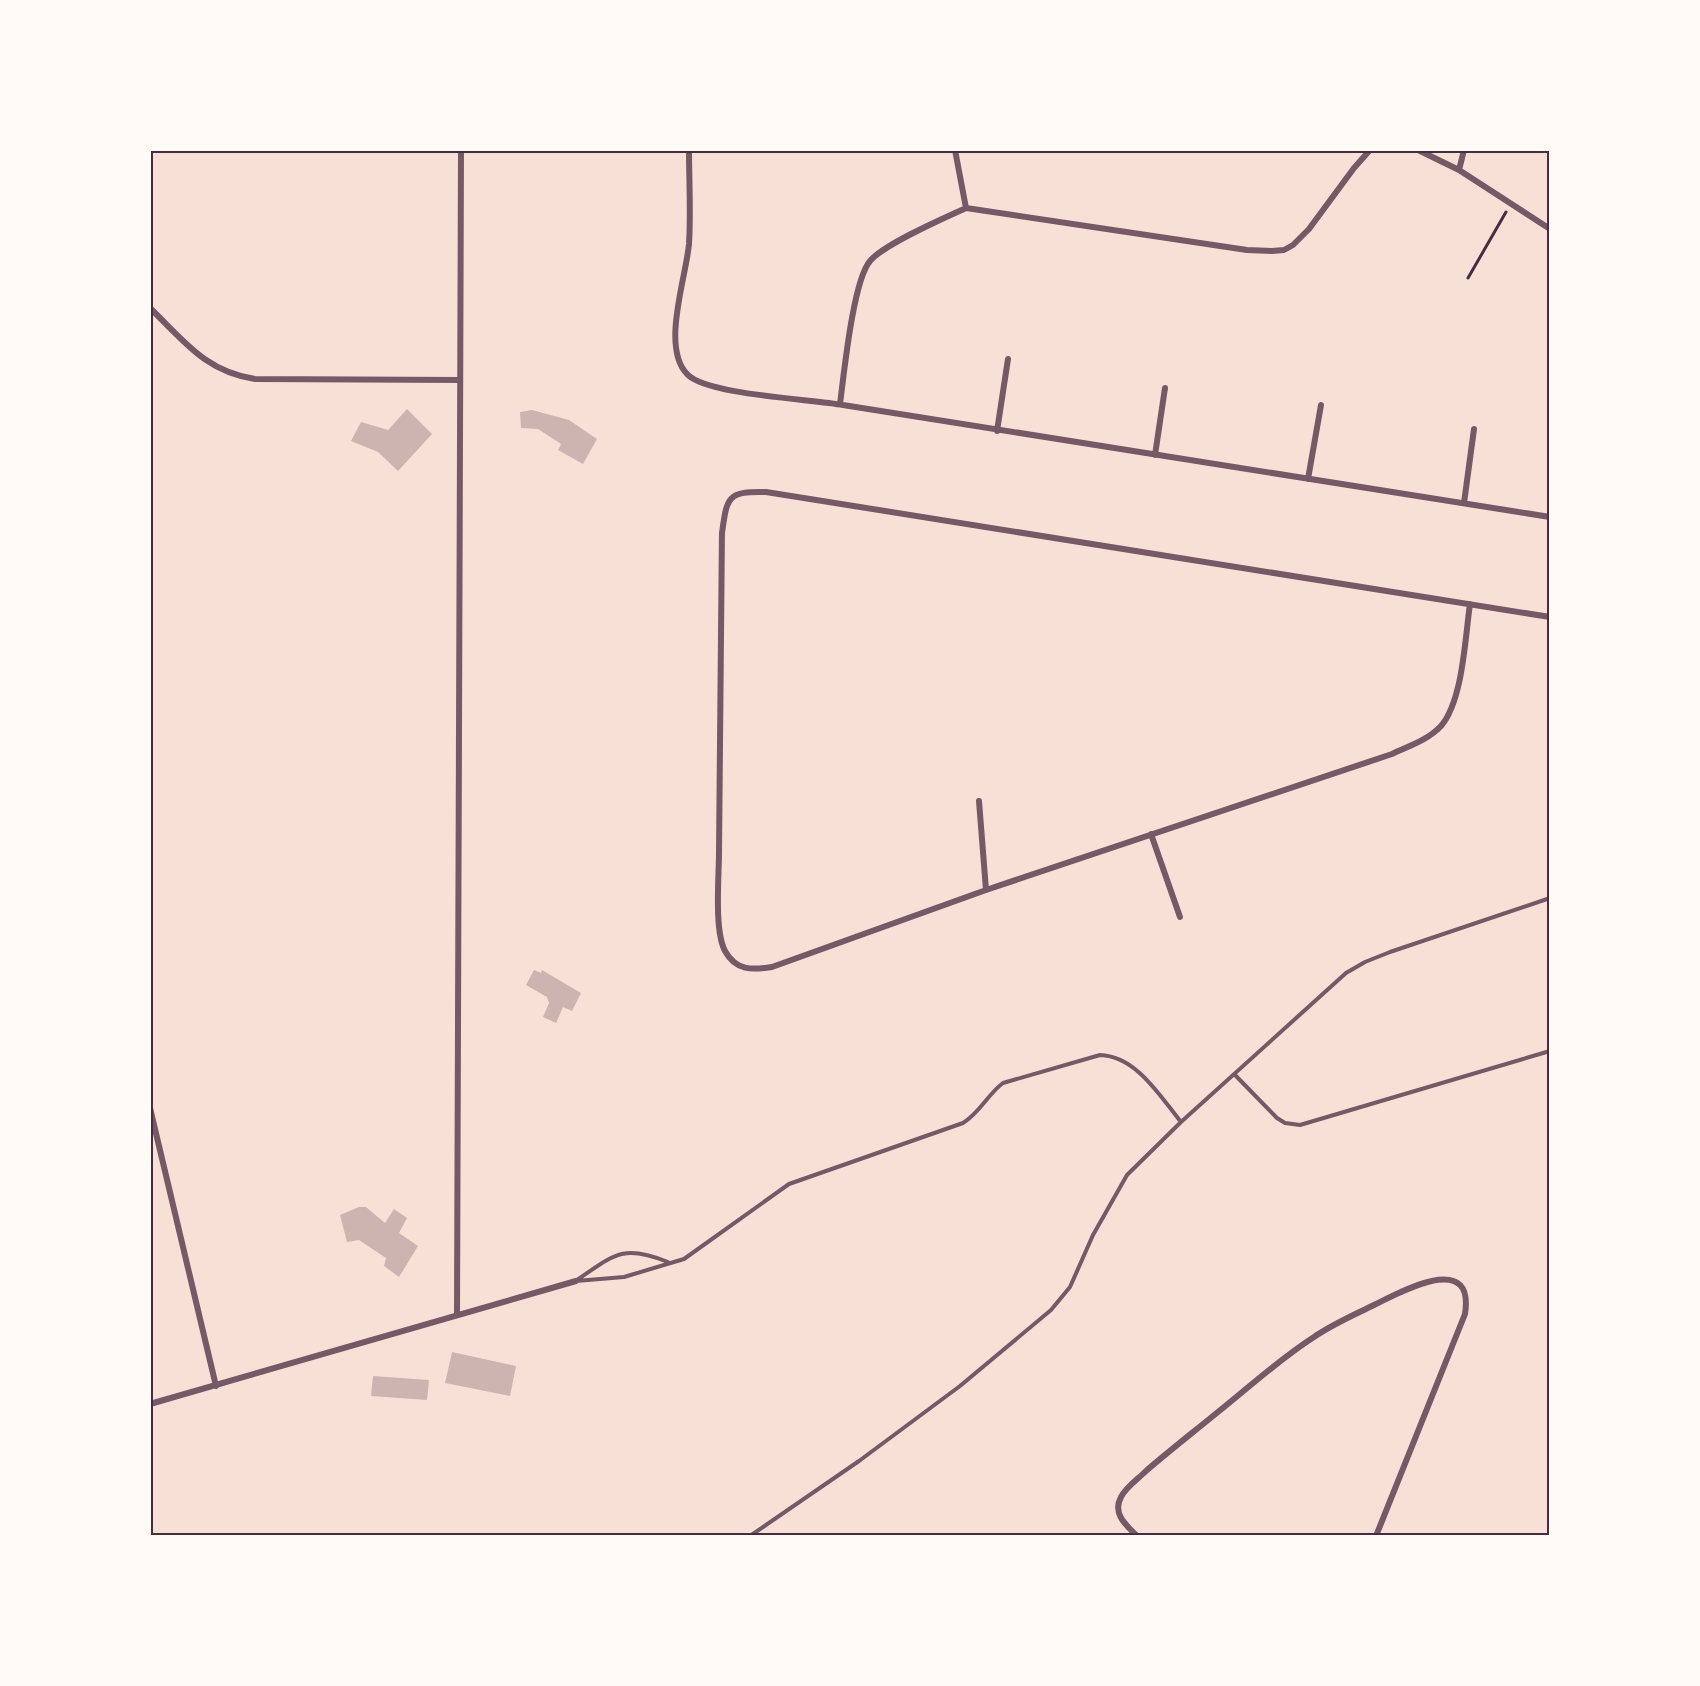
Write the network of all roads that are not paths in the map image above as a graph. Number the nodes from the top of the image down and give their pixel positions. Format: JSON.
{"nodes":[{"id":1,"x":461,"y":150,"type":"edge"},
{"id":2,"x":689,"y":150,"type":"edge"},
{"id":3,"x":955,"y":150,"type":"edge"},
{"id":4,"x":1370,"y":150,"type":"edge"},
{"id":5,"x":1418,"y":150,"type":"edge"},
{"id":6,"x":1464,"y":150,"type":"edge"},
{"id":7,"x":1459,"y":170,"type":"junction"},
{"id":8,"x":966,"y":208,"type":"junction"},
{"id":9,"x":1550,"y":229,"type":"edge"},
{"id":10,"x":150,"y":308,"type":"edge"},
{"id":11,"x":1008,"y":360,"type":"dead end"},
{"id":12,"x":460,"y":380,"type":"junction"},
{"id":13,"x":1165,"y":388,"type":"dead end"},
{"id":14,"x":840,"y":404,"type":"junction"},
{"id":15,"x":1321,"y":405,"type":"dead end"},
{"id":16,"x":1474,"y":429,"type":"dead end"},
{"id":17,"x":997,"y":431,"type":"junction"},
{"id":18,"x":1155,"y":455,"type":"junction"},
{"id":19,"x":1308,"y":479,"type":"junction"},
{"id":20,"x":1464,"y":503,"type":"junction"},
{"id":21,"x":1550,"y":517,"type":"edge"},
{"id":22,"x":1470,"y":604,"type":"junction"},
{"id":23,"x":1550,"y":617,"type":"edge"},
{"id":24,"x":978,"y":801,"type":"dead end"},
{"id":25,"x":1151,"y":834,"type":"junction"},
{"id":26,"x":986,"y":890,"type":"junction"},
{"id":27,"x":1550,"y":898,"type":"edge"},
{"id":28,"x":1180,"y":917,"type":"dead end"},
{"id":29,"x":1550,"y":1051,"type":"edge"},
{"id":30,"x":1235,"y":1075,"type":"junction"},
{"id":31,"x":150,"y":1108,"type":"edge"},
{"id":32,"x":1181,"y":1122,"type":"junction"},
{"id":33,"x":669,"y":1262,"type":"junction"},
{"id":34,"x":576,"y":1281,"type":"junction"},
{"id":35,"x":457,"y":1315,"type":"junction"},
{"id":36,"x":216,"y":1386,"type":"junction"},
{"id":37,"x":150,"y":1404,"type":"edge"},
{"id":38,"x":750,"y":1536,"type":"edge"},
{"id":39,"x":1137,"y":1536,"type":"edge"},
{"id":40,"x":1376,"y":1536,"type":"edge"}],
"edges":[{"from":1,"to":12,"type":"street"},
{"from":2,"to":14,"type":"street"},
{"from":3,"to":8,"type":"street"},
{"from":4,"to":8,"type":"street"},
{"from":5,"to":7,"type":"street"},
{"from":6,"to":7,"type":"street"},
{"from":7,"to":9,"type":"street"},
{"from":8,"to":14,"type":"street"},
{"from":10,"to":12,"type":"street"},
{"from":11,"to":17,"type":"street"},
{"from":12,"to":35,"type":"street"},
{"from":13,"to":18,"type":"street"},
{"from":14,"to":17,"type":"street"},
{"from":15,"to":19,"type":"street"},
{"from":16,"to":20,"type":"street"},
{"from":17,"to":18,"type":"street"},
{"from":18,"to":19,"type":"street"},
{"from":19,"to":20,"type":"street"},
{"from":20,"to":21,"type":"street"},
{"from":22,"to":23,"type":"street"},
{"from":22,"to":25,"type":"street"},
{"from":22,"to":26,"type":"street"},
{"from":24,"to":26,"type":"street"},
{"from":25,"to":26,"type":"street"},
{"from":25,"to":28,"type":"street"},
{"from":27,"to":30,"type":"lane"},
{"from":29,"to":30,"type":"lane"},
{"from":30,"to":32,"type":"lane"},
{"from":31,"to":36,"type":"street"},
{"from":32,"to":33,"type":"lane"},
{"from":32,"to":38,"type":"lane"},
{"from":33,"to":34,"type":"lane"},
{"from":33,"to":34,"type":"lane"},
{"from":34,"to":35,"type":"street"},
{"from":35,"to":36,"type":"street"},
{"from":36,"to":37,"type":"street"},
{"from":39,"to":40,"type":"street"}]}
